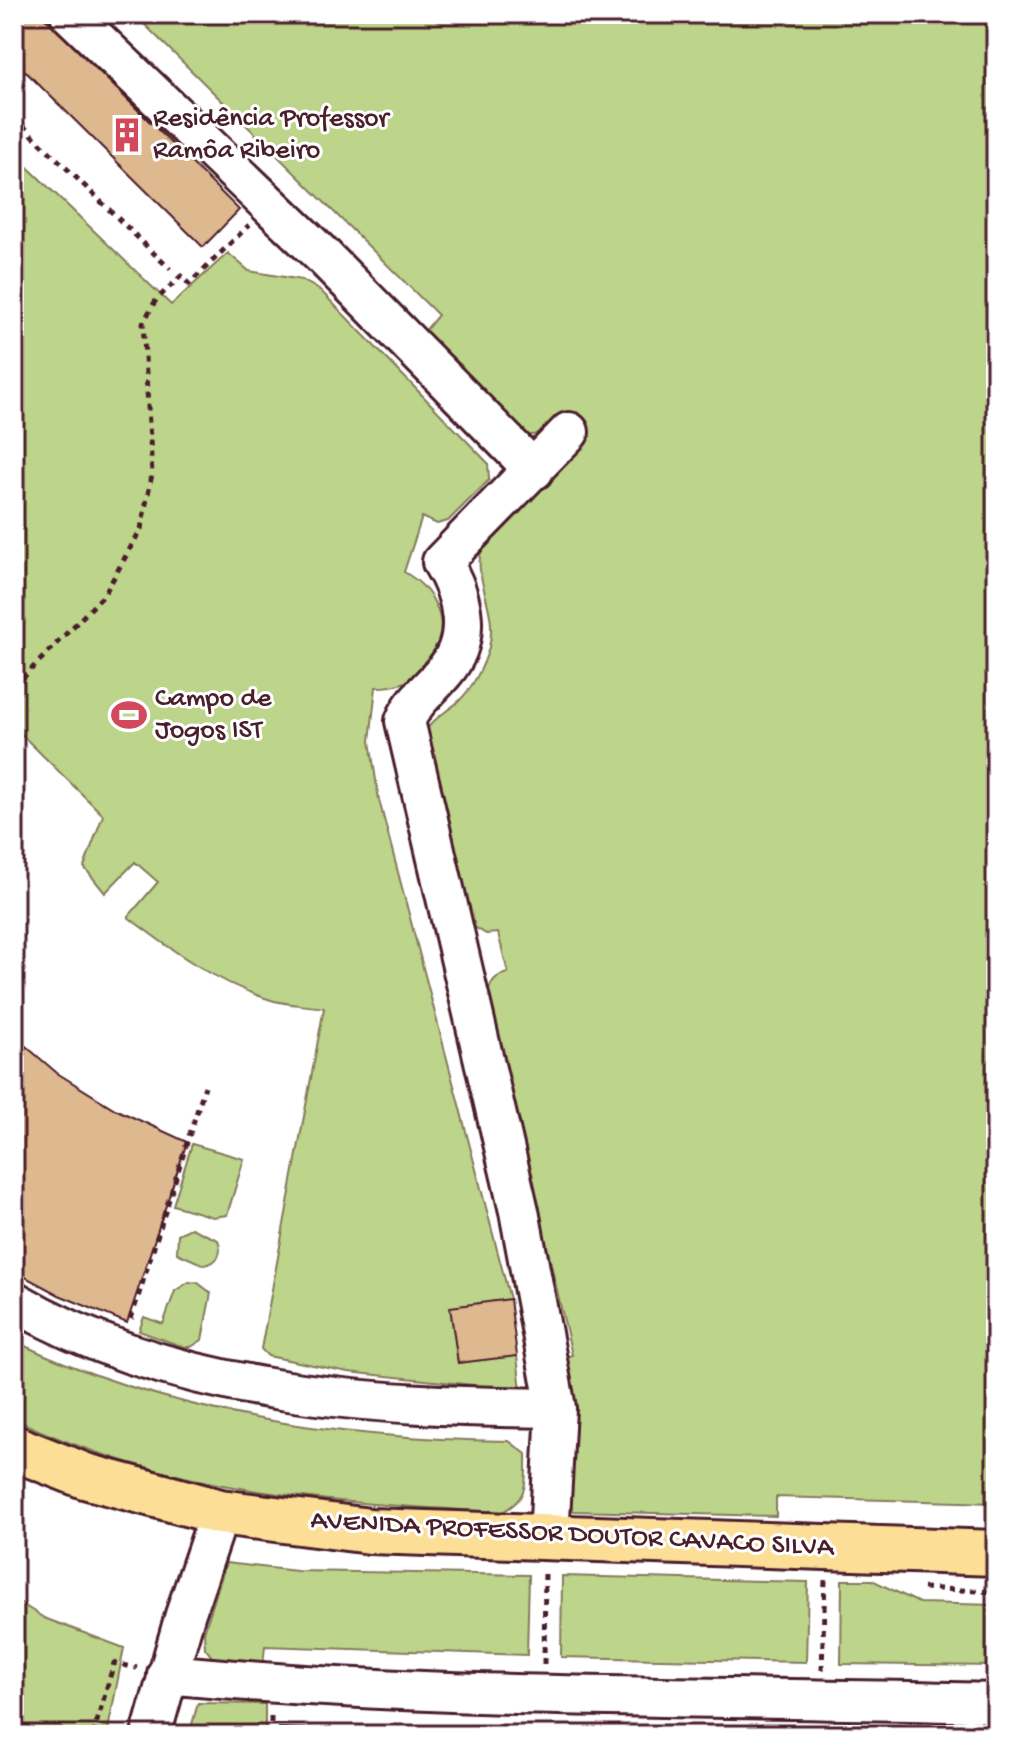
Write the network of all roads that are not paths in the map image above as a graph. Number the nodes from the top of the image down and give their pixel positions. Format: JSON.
{"nodes":[{"id":1,"x":70,"y":14,"type":"edge"},
{"id":2,"x":569,"y":432,"type":"dead end"},
{"id":3,"x":534,"y":470,"type":"junction"},
{"id":4,"x":14,"y":1301,"type":"edge"},
{"id":5,"x":556,"y":1408,"type":"junction"},
{"id":6,"x":14,"y":1448,"type":"edge"},
{"id":7,"x":220,"y":1512,"type":"junction"},
{"id":8,"x":549,"y":1538,"type":"junction"},
{"id":9,"x":996,"y":1553,"type":"edge"},
{"id":10,"x":167,"y":1674,"type":"junction"},
{"id":11,"x":996,"y":1703,"type":"edge"},
{"id":12,"x":151,"y":1735,"type":"edge"}],
"edges":[{"from":1,"to":3,"type":"street"},
{"from":2,"to":3,"type":"street"},
{"from":3,"to":5,"type":"street"},
{"from":4,"to":5,"type":"street"},
{"from":5,"to":8,"type":"street"},
{"from":6,"to":7,"type":"main road","name":"AVENIDA PROFESSOR DOUTOR CAVACO SILVA"},
{"from":7,"to":8,"type":"main road","name":"AVENIDA PROFESSOR DOUTOR CAVACO SILVA"},
{"from":7,"to":10,"type":"street"},
{"from":8,"to":9,"type":"main road","name":"AVENIDA PROFESSOR DOUTOR CAVACO SILVA"},
{"from":10,"to":11,"type":"street"},
{"from":10,"to":12,"type":"street"}]}
